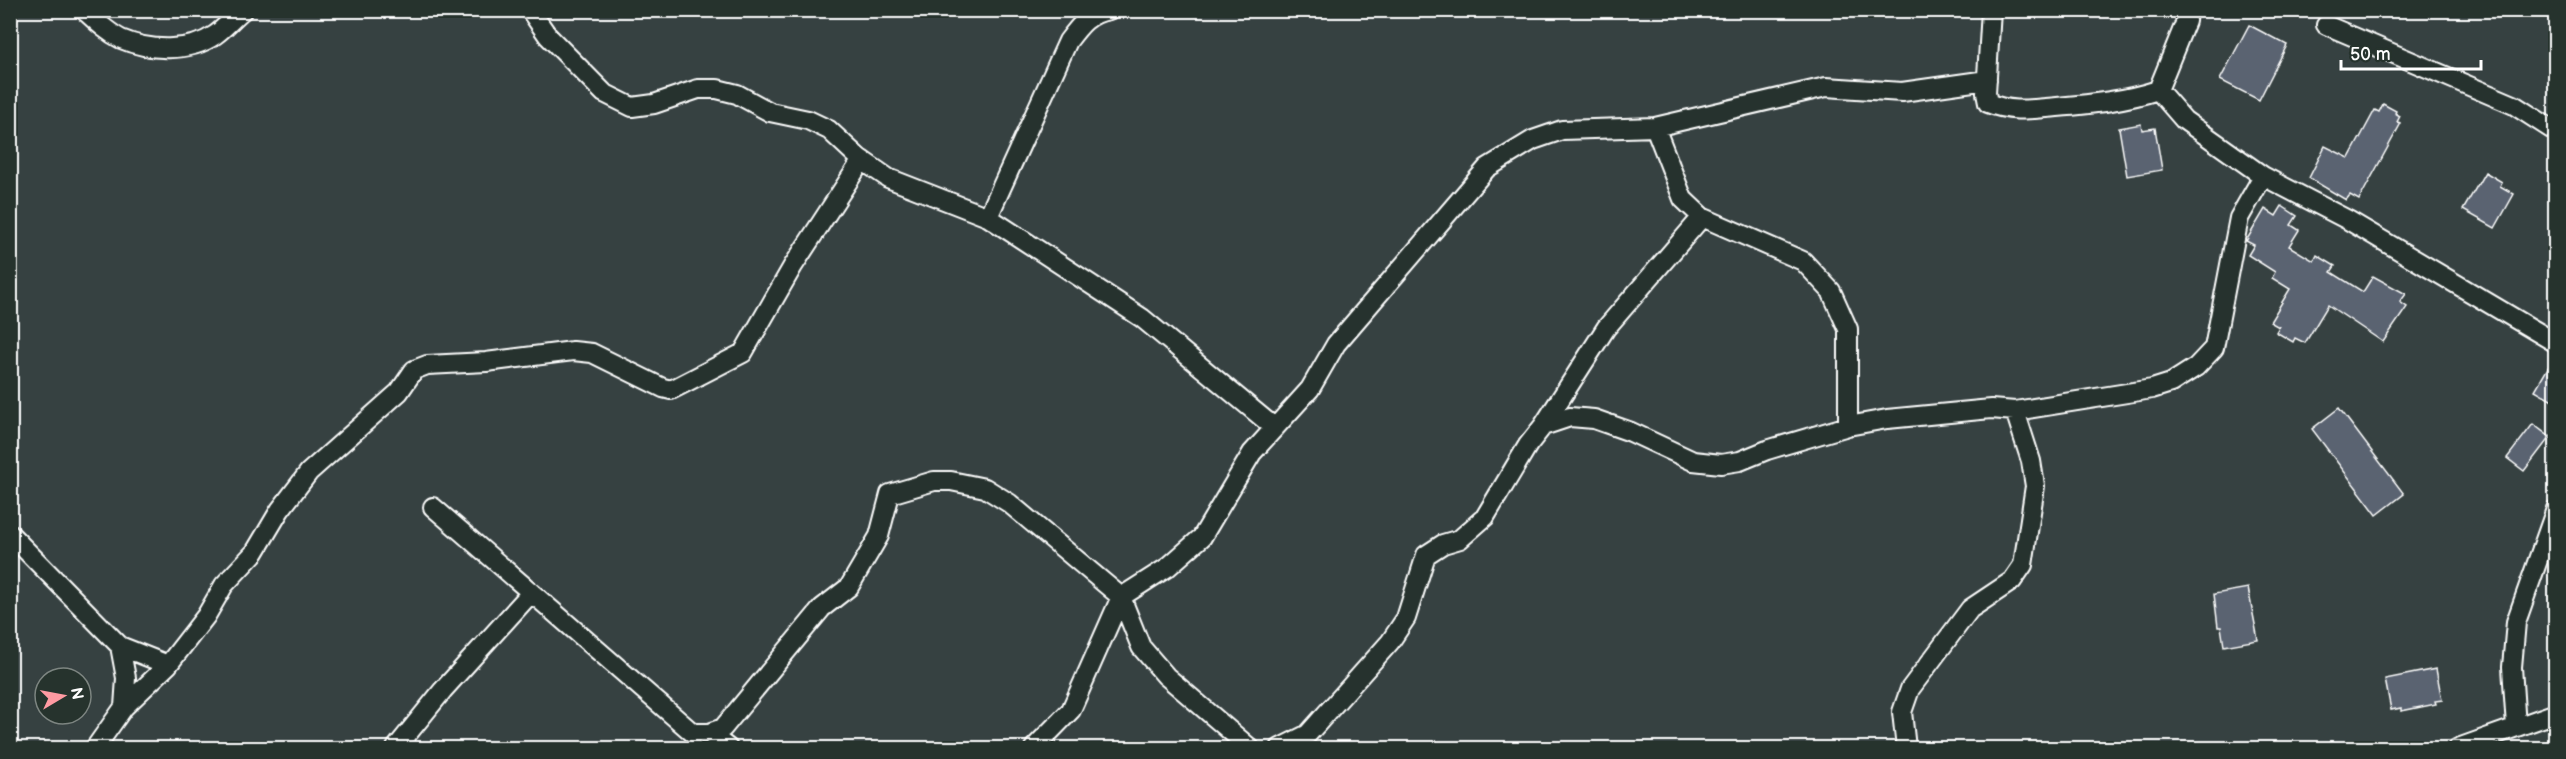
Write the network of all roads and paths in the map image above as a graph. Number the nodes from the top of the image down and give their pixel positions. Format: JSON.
{"nodes":[{"id":1,"x":84,"y":10,"type":"edge"},
{"id":2,"x":243,"y":10,"type":"edge"},
{"id":3,"x":530,"y":10,"type":"edge"},
{"id":4,"x":1109,"y":10,"type":"edge"},
{"id":5,"x":1991,"y":10,"type":"edge"},
{"id":6,"x":2187,"y":10,"type":"edge"},
{"id":7,"x":2326,"y":25,"type":"dead end"},
{"id":8,"x":1987,"y":80,"type":"junction"},
{"id":9,"x":2158,"y":90,"type":"junction"},
{"id":10,"x":1655,"y":127,"type":"junction"},
{"id":11,"x":2556,"y":132,"type":"edge"},
{"id":12,"x":862,"y":160,"type":"junction"},
{"id":13,"x":2263,"y":176,"type":"junction"},
{"id":14,"x":1702,"y":217,"type":"junction"},
{"id":15,"x":988,"y":218,"type":"junction"},
{"id":16,"x":2556,"y":344,"type":"edge"},
{"id":17,"x":2015,"y":411,"type":"junction"},
{"id":18,"x":1543,"y":426,"type":"junction"},
{"id":19,"x":1848,"y":426,"type":"junction"},
{"id":20,"x":1275,"y":428,"type":"junction"},
{"id":21,"x":433,"y":507,"type":"dead end"},
{"id":22,"x":2556,"y":510,"type":"edge"},
{"id":23,"x":10,"y":534,"type":"edge"},
{"id":24,"x":530,"y":594,"type":"junction"},
{"id":25,"x":1121,"y":597,"type":"junction"},
{"id":26,"x":120,"y":646,"type":"junction"},
{"id":27,"x":168,"y":665,"type":"junction"},
{"id":28,"x":124,"y":707,"type":"junction"},
{"id":29,"x":2556,"y":713,"type":"edge"},
{"id":30,"x":2516,"y":727,"type":"junction"},
{"id":31,"x":709,"y":733,"type":"junction"},
{"id":32,"x":95,"y":748,"type":"edge"},
{"id":33,"x":396,"y":748,"type":"edge"},
{"id":34,"x":728,"y":748,"type":"edge"},
{"id":35,"x":1034,"y":748,"type":"edge"},
{"id":36,"x":1250,"y":748,"type":"edge"},
{"id":37,"x":1280,"y":748,"type":"edge"},
{"id":38,"x":1906,"y":748,"type":"edge"},
{"id":39,"x":2458,"y":748,"type":"edge"}],
"edges":[{"from":1,"to":2,"type":"street"},
{"from":3,"to":12,"type":"street"},
{"from":4,"to":15,"type":"street"},
{"from":5,"to":8,"type":"street"},
{"from":6,"to":9,"type":"street"},
{"from":7,"to":11,"type":"street"},
{"from":8,"to":9,"type":"street"},
{"from":8,"to":10,"type":"street"},
{"from":9,"to":13,"type":"street"},
{"from":10,"to":14,"type":"street"},
{"from":10,"to":20,"type":"street"},
{"from":12,"to":15,"type":"street"},
{"from":12,"to":27,"type":"street"},
{"from":13,"to":16,"type":"street"},
{"from":13,"to":17,"type":"street"},
{"from":14,"to":18,"type":"street"},
{"from":14,"to":19,"type":"street"},
{"from":15,"to":20,"type":"street"},
{"from":17,"to":19,"type":"street"},
{"from":17,"to":38,"type":"street"},
{"from":18,"to":19,"type":"street"},
{"from":18,"to":37,"type":"street"},
{"from":20,"to":25,"type":"street"},
{"from":21,"to":24,"type":"street"},
{"from":22,"to":30,"type":"street"},
{"from":23,"to":26,"type":"street"},
{"from":24,"to":31,"type":"street"},
{"from":24,"to":33,"type":"street"},
{"from":25,"to":31,"type":"street"},
{"from":25,"to":35,"type":"street"},
{"from":25,"to":36,"type":"street"},
{"from":26,"to":27,"type":"street"},
{"from":26,"to":28,"type":"street"},
{"from":27,"to":28,"type":"street"},
{"from":28,"to":32,"type":"street"},
{"from":29,"to":30,"type":"street"},
{"from":30,"to":39,"type":"street"},
{"from":31,"to":34,"type":"street"}]}
